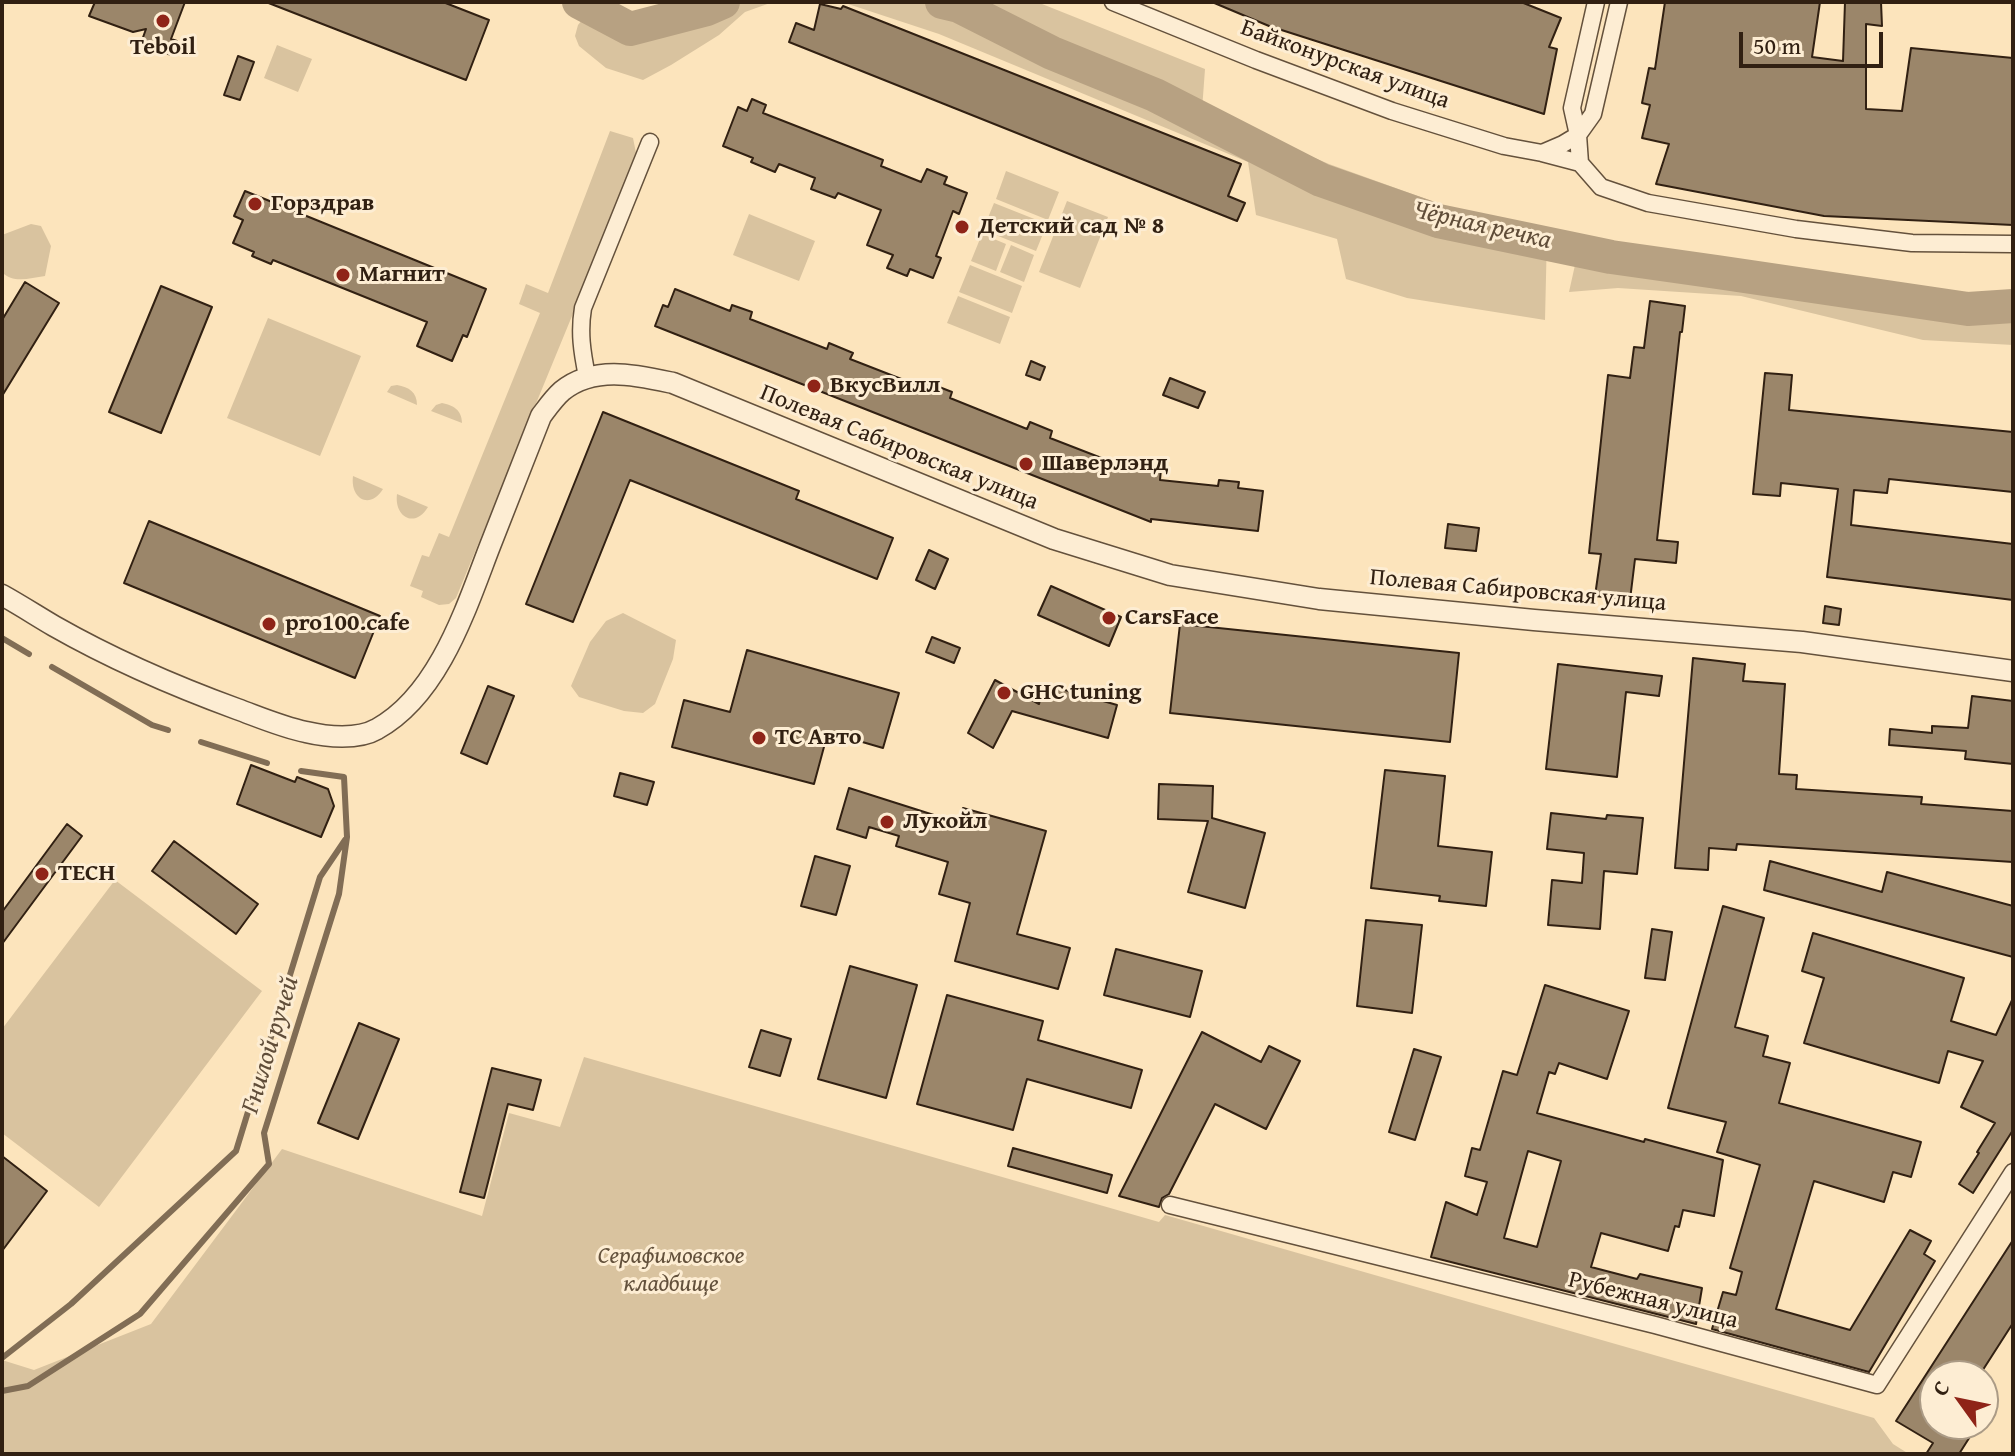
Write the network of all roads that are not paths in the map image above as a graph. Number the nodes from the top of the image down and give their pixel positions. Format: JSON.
{"nodes":[{"id":1,"x":1113,"y":2,"type":"edge"},
{"id":2,"x":1596,"y":2,"type":"edge"},
{"id":3,"x":1619,"y":2,"type":"edge"},
{"id":4,"x":1570,"y":139,"type":"junction"},
{"id":5,"x":650,"y":142,"type":"dead end"},
{"id":6,"x":1542,"y":153,"type":"junction"},
{"id":7,"x":1580,"y":163,"type":"junction"},
{"id":8,"x":2013,"y":244,"type":"edge"},
{"id":9,"x":587,"y":376,"type":"junction"},
{"id":10,"x":2,"y":595,"type":"edge"},
{"id":11,"x":2013,"y":671,"type":"edge"},
{"id":12,"x":2013,"y":1172,"type":"edge"},
{"id":13,"x":1170,"y":1205,"type":"dead end"}],
"edges":[{"from":1,"to":6,"type":"street","name":"Байконурская улица"},
{"from":2,"to":4,"type":"street"},
{"from":3,"to":4,"type":"street"},
{"from":4,"to":6,"type":"street"},
{"from":4,"to":7,"type":"street"},
{"from":5,"to":9,"type":"street"},
{"from":6,"to":7,"type":"street","name":"Байконурская улица"},
{"from":7,"to":8,"type":"street"},
{"from":9,"to":10,"type":"street"},
{"from":9,"to":11,"type":"street","name":"Полевая Сабировская улица"},
{"from":12,"to":13,"type":"street","name":"Рубежная улица"}]}
